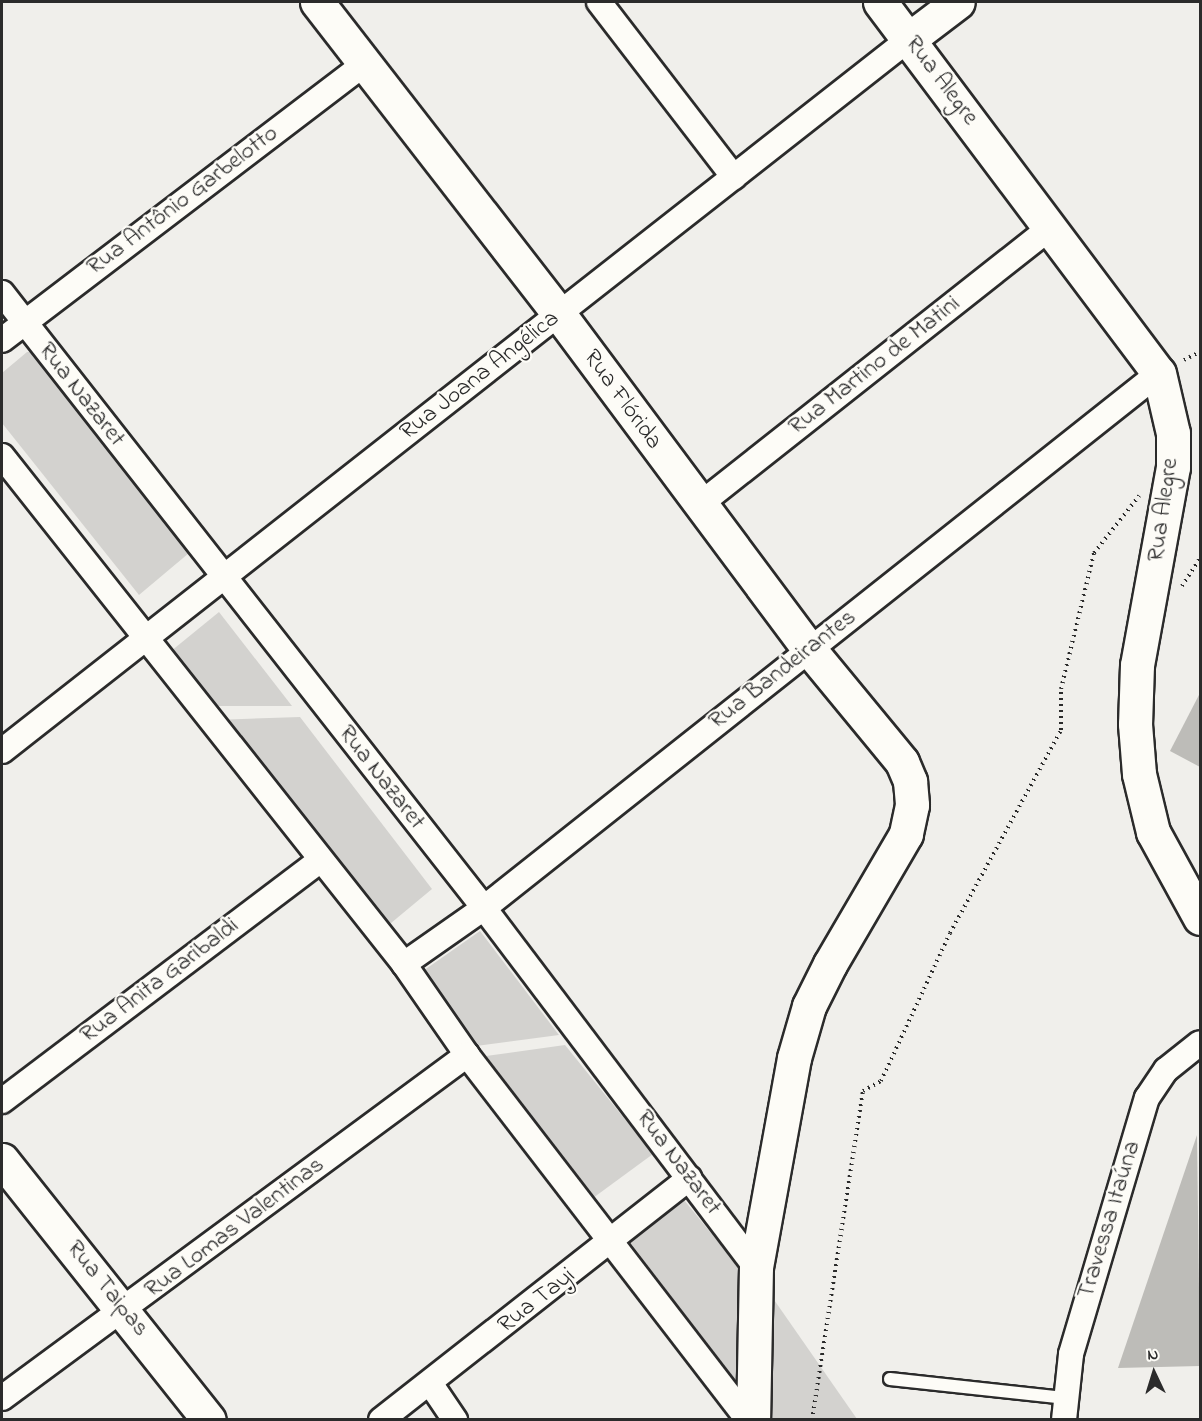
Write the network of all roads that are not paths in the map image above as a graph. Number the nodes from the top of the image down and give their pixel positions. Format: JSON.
{"nodes":[{"id":1,"x":317,"y":2,"type":"edge"},
{"id":2,"x":599,"y":2,"type":"edge"},
{"id":3,"x":880,"y":2,"type":"edge"},
{"id":4,"x":958,"y":2,"type":"edge"},
{"id":5,"x":909,"y":39,"type":"junction"},
{"id":6,"x":365,"y":63,"type":"junction"},
{"id":7,"x":734,"y":177,"type":"junction"},
{"id":8,"x":1051,"y":227,"type":"junction"},
{"id":9,"x":2,"y":292,"type":"edge"},
{"id":10,"x":559,"y":314,"type":"junction"},
{"id":11,"x":24,"y":322,"type":"junction"},
{"id":12,"x":2,"y":340,"type":"edge"},
{"id":13,"x":1159,"y":373,"type":"junction"},
{"id":14,"x":2,"y":456,"type":"edge"},
{"id":15,"x":699,"y":505,"type":"junction"},
{"id":16,"x":223,"y":577,"type":"junction"},
{"id":17,"x":150,"y":638,"type":"junction"},
{"id":18,"x":809,"y":649,"type":"junction"},
{"id":19,"x":2,"y":751,"type":"edge"},
{"id":20,"x":319,"y":861,"type":"junction"},
{"id":21,"x":484,"y":908,"type":"junction"},
{"id":22,"x":1200,"y":918,"type":"edge"},
{"id":23,"x":404,"y":963,"type":"junction"},
{"id":24,"x":1200,"y":1043,"type":"edge"},
{"id":25,"x":467,"y":1055,"type":"junction"},
{"id":26,"x":2,"y":1101,"type":"edge"},
{"id":27,"x":2,"y":1160,"type":"edge"},
{"id":28,"x":690,"y":1178,"type":"junction"},
{"id":29,"x":615,"y":1241,"type":"junction"},
{"id":30,"x":756,"y":1267,"type":"junction"},
{"id":31,"x":125,"y":1309,"type":"junction"},
{"id":32,"x":890,"y":1379,"type":"dead end"},
{"id":33,"x":430,"y":1383,"type":"junction"},
{"id":34,"x":2,"y":1398,"type":"edge"},
{"id":35,"x":1064,"y":1409,"type":"edge"},
{"id":36,"x":209,"y":1419,"type":"edge"},
{"id":37,"x":381,"y":1419,"type":"edge"},
{"id":38,"x":456,"y":1419,"type":"edge"},
{"id":39,"x":748,"y":1419,"type":"edge"},
{"id":40,"x":753,"y":1419,"type":"edge"}],
"edges":[{"from":1,"to":6,"type":"street","name":"Rua Flórida"},
{"from":2,"to":7,"type":"street"},
{"from":3,"to":5,"type":"street","name":"Rua Alegre"},
{"from":4,"to":5,"type":"street","name":"Rua Joana Angélica"},
{"from":5,"to":7,"type":"street","name":"Rua Joana Angélica"},
{"from":5,"to":8,"type":"street","name":"Rua Alegre"},
{"from":6,"to":10,"type":"street","name":"Rua Flórida"},
{"from":6,"to":11,"type":"street","name":"Rua Antônio Garbelotto"},
{"from":7,"to":10,"type":"street","name":"Rua Joana Angélica"},
{"from":8,"to":13,"type":"street","name":"Rua Alegre"},
{"from":8,"to":15,"type":"street","name":"Rua Martino de Matini"},
{"from":9,"to":11,"type":"street","name":"Rua Nazaret"},
{"from":10,"to":15,"type":"street","name":"Rua Flórida"},
{"from":10,"to":16,"type":"street","name":"Rua Joana Angélica"},
{"from":11,"to":12,"type":"street","name":"Rua Antônio Garbelotto"},
{"from":11,"to":16,"type":"street","name":"Rua Nazaret"},
{"from":13,"to":18,"type":"street","name":"Rua Bandeirantes"},
{"from":13,"to":22,"type":"street","name":"Rua Alegre"},
{"from":14,"to":17,"type":"street"},
{"from":15,"to":18,"type":"street","name":"Rua Flórida"},
{"from":16,"to":17,"type":"street","name":"Rua Joana Angélica"},
{"from":16,"to":21,"type":"street","name":"Rua Nazaret"},
{"from":17,"to":19,"type":"street","name":"Rua Joana Angélica"},
{"from":17,"to":20,"type":"street"},
{"from":18,"to":21,"type":"street","name":"Rua Bandeirantes"},
{"from":18,"to":30,"type":"street","name":"Rua Flórida"},
{"from":20,"to":23,"type":"street"},
{"from":20,"to":26,"type":"street","name":"Rua Anita Garibaldi"},
{"from":21,"to":23,"type":"street","name":"Rua Bandeirantes"},
{"from":21,"to":28,"type":"street","name":"Rua Nazaret"},
{"from":23,"to":25,"type":"street"},
{"from":24,"to":35,"type":"street","name":"Travessa Itaúna"},
{"from":25,"to":29,"type":"street"},
{"from":25,"to":31,"type":"street","name":"Rua Lomas Valentinas"},
{"from":27,"to":31,"type":"street","name":"Rua Taipas"},
{"from":28,"to":29,"type":"street","name":"Rua Tayi"},
{"from":28,"to":30,"type":"street","name":"Rua Nazaret"},
{"from":29,"to":33,"type":"street","name":"Rua Tayi"},
{"from":29,"to":39,"type":"street"},
{"from":30,"to":40,"type":"street"},
{"from":31,"to":34,"type":"street","name":"Rua Lomas Valentinas"},
{"from":31,"to":36,"type":"street","name":"Rua Taipas"},
{"from":32,"to":35,"type":"lane"},
{"from":33,"to":37,"type":"street","name":"Rua Tayi"},
{"from":33,"to":38,"type":"street"}]}
